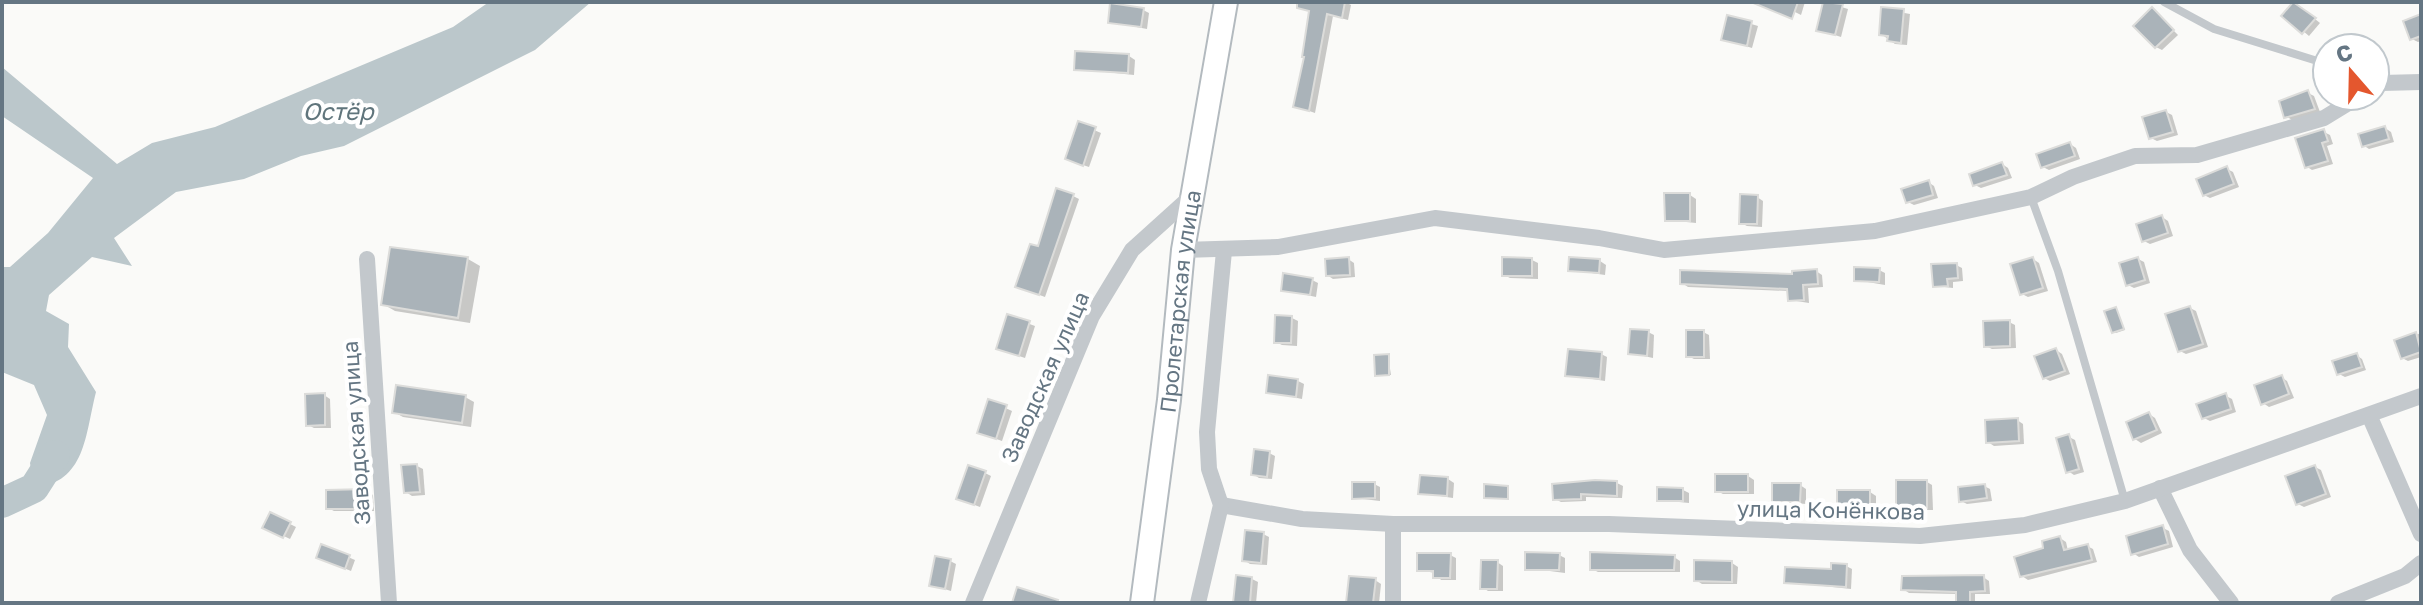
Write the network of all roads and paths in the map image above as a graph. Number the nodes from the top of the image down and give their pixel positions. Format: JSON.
{"nodes":[{"id":1,"x":1226,"y":2,"type":"edge"},
{"id":2,"x":2164,"y":2,"type":"edge"},
{"id":3,"x":2311,"y":59,"type":"edge"},
{"id":4,"x":2421,"y":82,"type":"edge"},
{"id":5,"x":2391,"y":83,"type":"edge"},
{"id":6,"x":2334,"y":112,"type":"edge"},
{"id":7,"x":1194,"y":194,"type":"junction"},
{"id":8,"x":2031,"y":197,"type":"junction"},
{"id":9,"x":1183,"y":250,"type":"junction"},
{"id":10,"x":1224,"y":251,"type":"junction"},
{"id":11,"x":367,"y":259,"type":"dead end"},
{"id":12,"x":2421,"y":396,"type":"edge"},
{"id":13,"x":2369,"y":415,"type":"junction"},
{"id":14,"x":2160,"y":488,"type":"junction"},
{"id":15,"x":2125,"y":501,"type":"junction"},
{"id":16,"x":1221,"y":505,"type":"junction"},
{"id":17,"x":1393,"y":524,"type":"junction"},
{"id":18,"x":2421,"y":534,"type":"edge"},
{"id":19,"x":2421,"y":563,"type":"edge"},
{"id":20,"x":389,"y":603,"type":"edge"},
{"id":21,"x":973,"y":603,"type":"edge"},
{"id":22,"x":1142,"y":603,"type":"edge"},
{"id":23,"x":1198,"y":603,"type":"edge"},
{"id":24,"x":1393,"y":603,"type":"edge"},
{"id":25,"x":2231,"y":603,"type":"edge"},
{"id":26,"x":2338,"y":603,"type":"edge"}],
"edges":[{"from":1,"to":7,"type":"main road","name":"Пролетарская улица"},
{"from":2,"to":3,"type":"lane"},
{"from":4,"to":5,"type":"street"},
{"from":6,"to":8,"type":"street"},
{"from":7,"to":9,"type":"main road","name":"Пролетарская улица"},
{"from":7,"to":21,"type":"street","name":"Заводская улица"},
{"from":8,"to":10,"type":"street"},
{"from":8,"to":15,"type":"lane"},
{"from":9,"to":10,"type":"street"},
{"from":9,"to":22,"type":"main road","name":"Пролетарская улица"},
{"from":10,"to":16,"type":"street","name":"Пролетарская улица"},
{"from":11,"to":20,"type":"street","name":"Заводская улица"},
{"from":12,"to":13,"type":"street","name":"улица Конёнкова"},
{"from":13,"to":14,"type":"street","name":"улица Конёнкова"},
{"from":13,"to":18,"type":"street"},
{"from":14,"to":15,"type":"street","name":"улица Конёнкова"},
{"from":14,"to":25,"type":"street"},
{"from":15,"to":17,"type":"street","name":"улица Конёнкова"},
{"from":16,"to":17,"type":"street","name":"улица Конёнкова"},
{"from":16,"to":23,"type":"street"},
{"from":17,"to":24,"type":"street"},
{"from":19,"to":26,"type":"street"}]}
